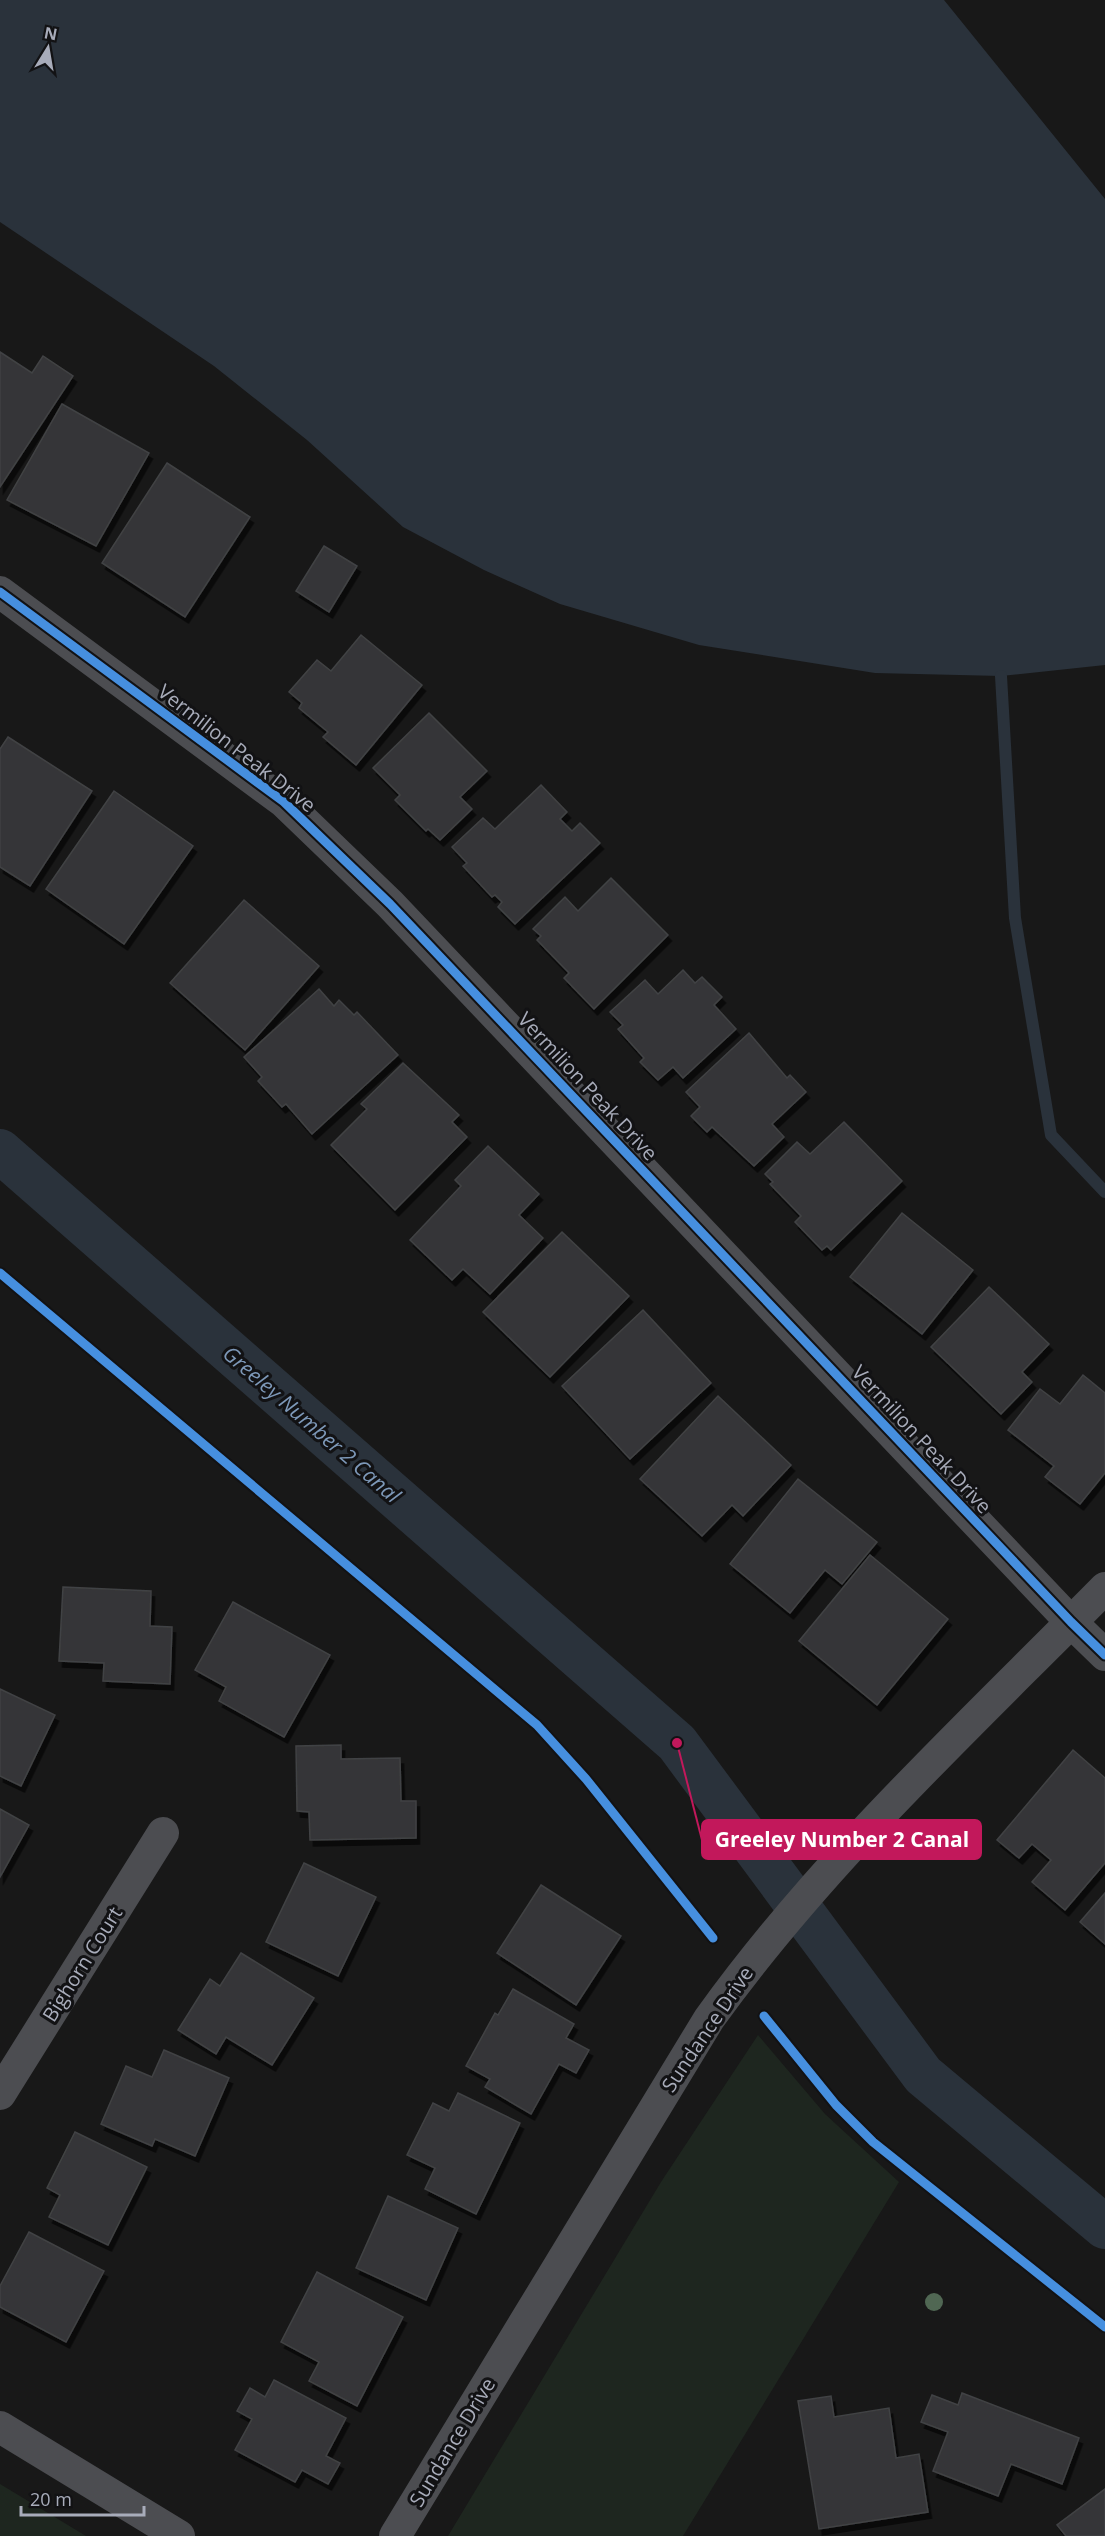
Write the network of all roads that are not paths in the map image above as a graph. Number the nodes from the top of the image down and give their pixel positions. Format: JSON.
{"nodes":[{"id":1,"x":0,"y":592,"type":"edge"},
{"id":2,"x":1105,"y":1588,"type":"edge"},
{"id":3,"x":1071,"y":1623,"type":"junction"},
{"id":4,"x":1105,"y":1655,"type":"edge"},
{"id":5,"x":163,"y":1833,"type":"dead end"},
{"id":6,"x":0,"y":2094,"type":"edge"},
{"id":7,"x":0,"y":2427,"type":"edge"},
{"id":8,"x":179,"y":2536,"type":"edge"},
{"id":9,"x":395,"y":2536,"type":"edge"}],
"edges":[{"from":1,"to":3,"type":"street","name":"Vermilion Peak Drive"},
{"from":2,"to":3,"type":"street","name":"Sundance Drive"},
{"from":3,"to":4,"type":"street","name":"Vermilion Peak Drive"},
{"from":3,"to":9,"type":"street","name":"Sundance Drive"},
{"from":5,"to":6,"type":"street","name":"Bighorn Court"},
{"from":7,"to":8,"type":"street"}]}
